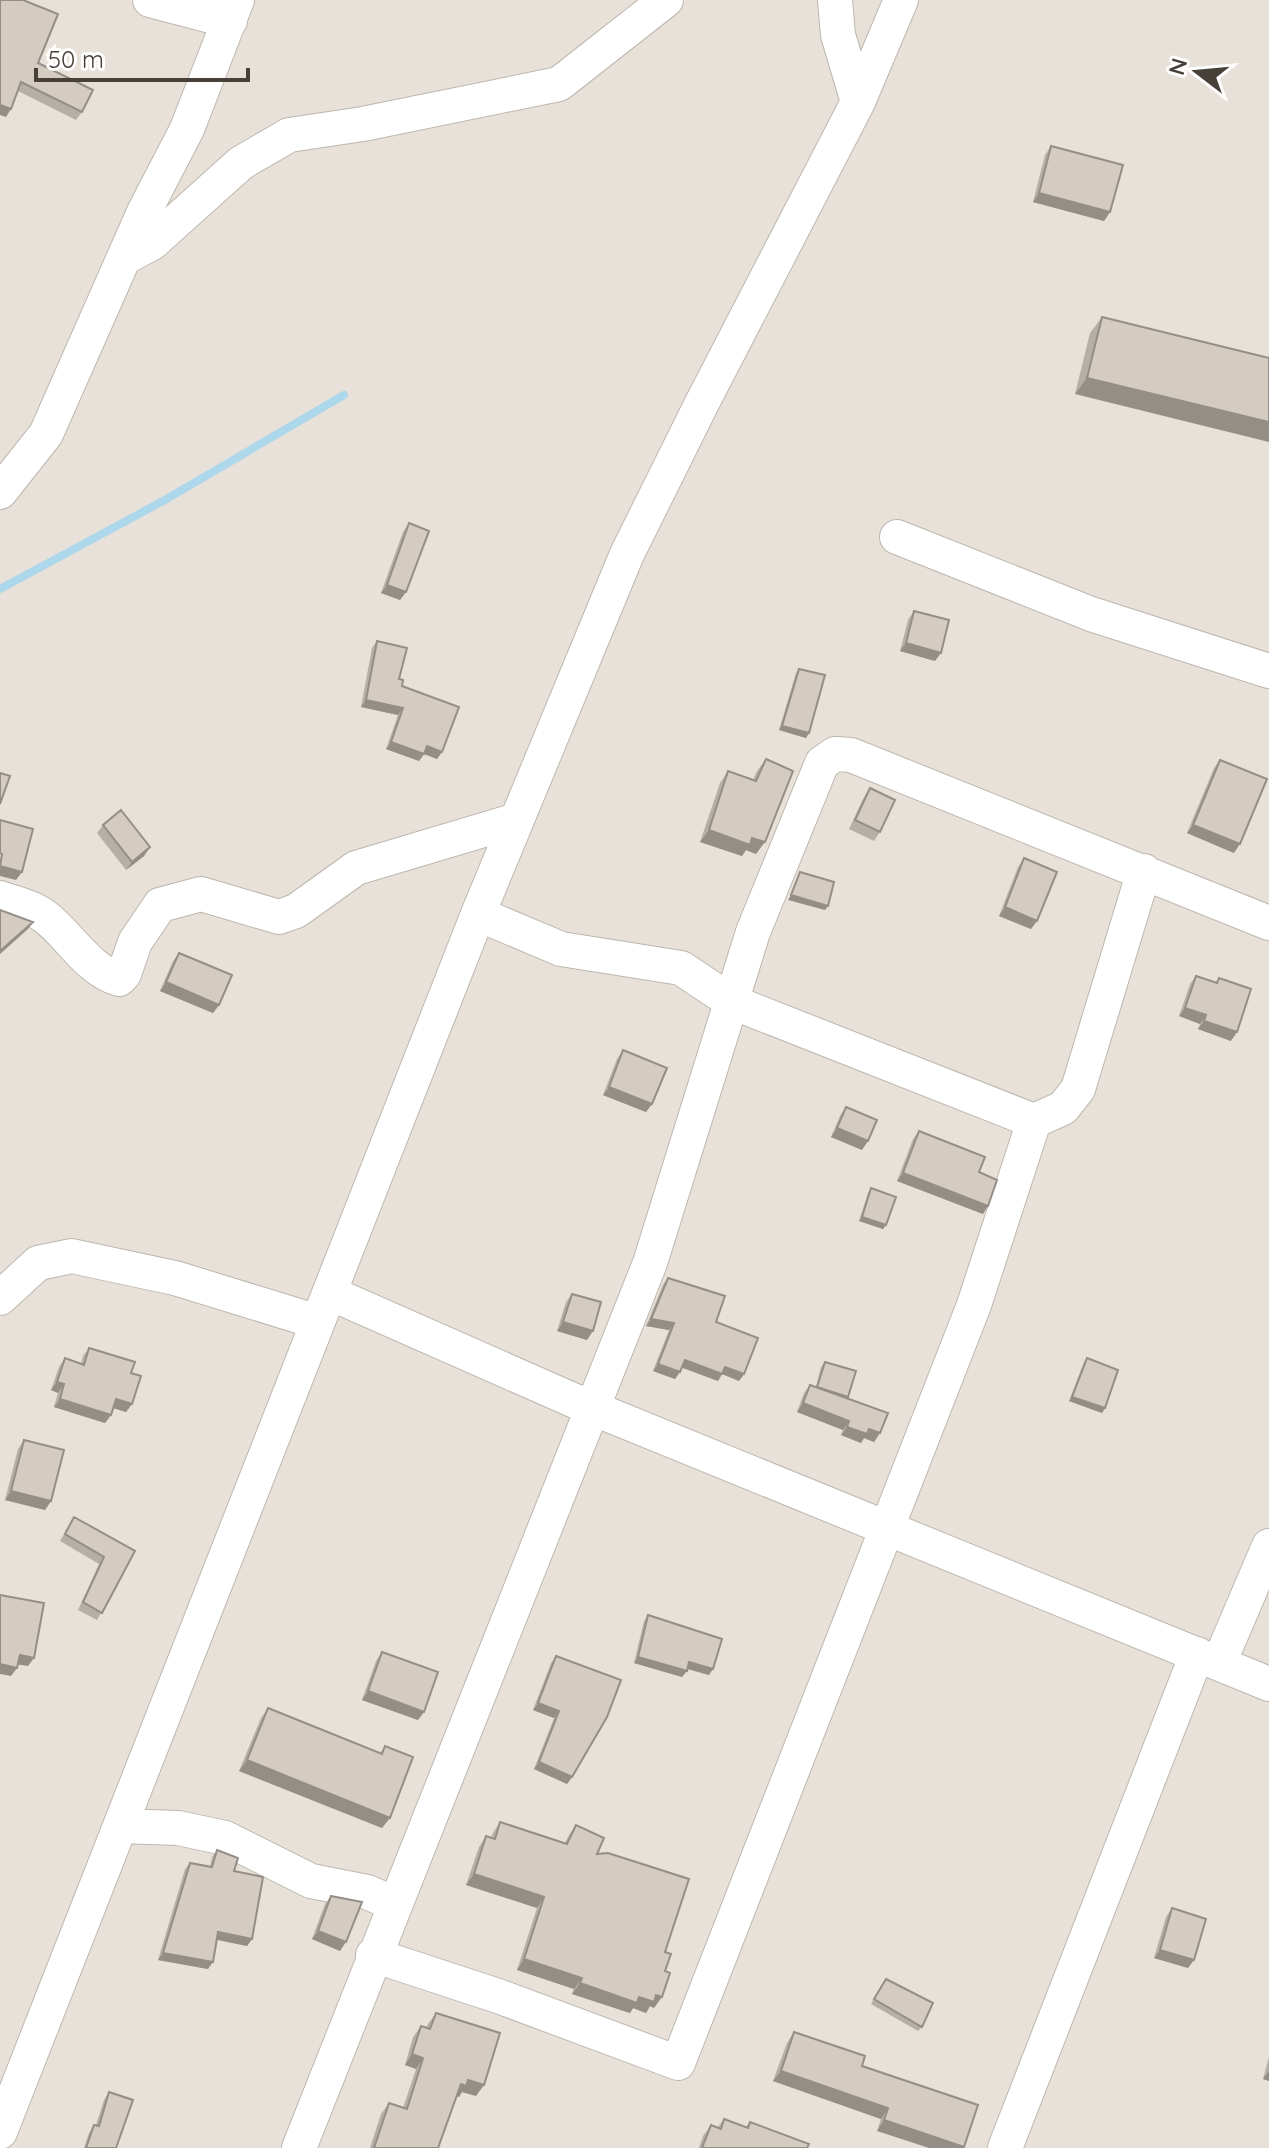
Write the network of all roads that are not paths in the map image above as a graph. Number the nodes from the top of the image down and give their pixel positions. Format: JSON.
{"nodes":[{"id":1,"x":150,"y":0,"type":"edge"},
{"id":2,"x":666,"y":0,"type":"edge"},
{"id":3,"x":835,"y":0,"type":"edge"},
{"id":4,"x":901,"y":0,"type":"edge"},
{"id":5,"x":234,"y":11,"type":"edge"},
{"id":6,"x":858,"y":102,"type":"junction"},
{"id":7,"x":126,"y":257,"type":"junction"},
{"id":8,"x":0,"y":492,"type":"edge"},
{"id":9,"x":897,"y":537,"type":"dead end"},
{"id":10,"x":1269,"y":671,"type":"edge"},
{"id":11,"x":517,"y":820,"type":"junction"},
{"id":12,"x":1144,"y":871,"type":"junction"},
{"id":13,"x":0,"y":898,"type":"edge"},
{"id":14,"x":478,"y":914,"type":"junction"},
{"id":15,"x":1269,"y":923,"type":"edge"},
{"id":16,"x":732,"y":1002,"type":"junction"},
{"id":17,"x":1034,"y":1121,"type":"junction"},
{"id":18,"x":0,"y":1298,"type":"edge"},
{"id":19,"x":324,"y":1308,"type":"junction"},
{"id":20,"x":593,"y":1408,"type":"junction"},
{"id":21,"x":886,"y":1527,"type":"junction"},
{"id":22,"x":1269,"y":1546,"type":"edge"},
{"id":23,"x":1208,"y":1659,"type":"junction"},
{"id":24,"x":1269,"y":1684,"type":"edge"},
{"id":25,"x":120,"y":1826,"type":"junction"},
{"id":26,"x":395,"y":1904,"type":"junction"},
{"id":27,"x":373,"y":1955,"type":"junction"},
{"id":28,"x":0,"y":2132,"type":"edge"},
{"id":29,"x":299,"y":2148,"type":"edge"},
{"id":30,"x":1005,"y":2148,"type":"edge"}],
"edges":[{"from":1,"to":5,"type":"street"},
{"from":2,"to":7,"type":"street"},
{"from":3,"to":6,"type":"street"},
{"from":4,"to":6,"type":"street"},
{"from":5,"to":7,"type":"street"},
{"from":6,"to":11,"type":"street"},
{"from":7,"to":8,"type":"street"},
{"from":9,"to":10,"type":"street"},
{"from":11,"to":13,"type":"street"},
{"from":11,"to":14,"type":"street"},
{"from":12,"to":15,"type":"street"},
{"from":12,"to":16,"type":"street"},
{"from":12,"to":17,"type":"street"},
{"from":14,"to":16,"type":"street"},
{"from":14,"to":19,"type":"street"},
{"from":16,"to":17,"type":"street"},
{"from":16,"to":20,"type":"street"},
{"from":17,"to":21,"type":"street"},
{"from":18,"to":19,"type":"street"},
{"from":19,"to":20,"type":"street"},
{"from":19,"to":25,"type":"street"},
{"from":20,"to":21,"type":"street"},
{"from":20,"to":26,"type":"street"},
{"from":21,"to":23,"type":"street"},
{"from":21,"to":27,"type":"street"},
{"from":22,"to":23,"type":"street"},
{"from":23,"to":24,"type":"street"},
{"from":23,"to":30,"type":"street"},
{"from":25,"to":26,"type":"street"},
{"from":25,"to":28,"type":"street"},
{"from":26,"to":27,"type":"street"},
{"from":27,"to":29,"type":"street"}]}
